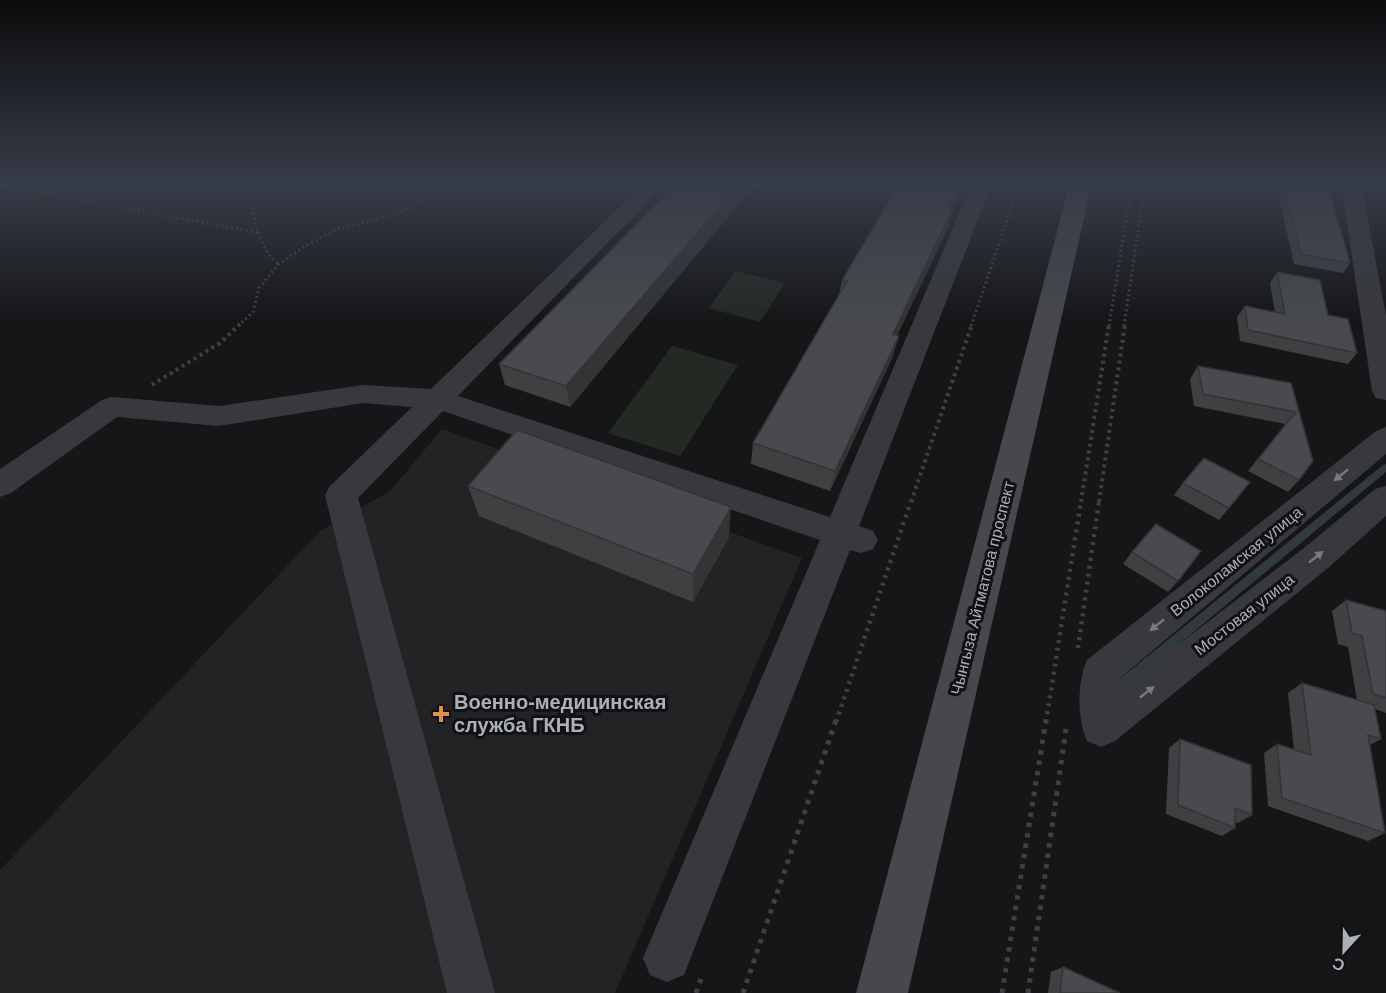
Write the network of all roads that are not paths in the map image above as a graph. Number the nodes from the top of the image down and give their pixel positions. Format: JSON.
{"nodes":[{"id":1,"x":609,"y":229,"type":"edge"},
{"id":2,"x":965,"y":229,"type":"edge"},
{"id":3,"x":1071,"y":229,"type":"edge"},
{"id":4,"x":1359,"y":229,"type":"edge"},
{"id":5,"x":1386,"y":391,"type":"edge"},
{"id":6,"x":437,"y":399,"type":"junction"},
{"id":7,"x":1386,"y":438,"type":"edge"},
{"id":8,"x":0,"y":484,"type":"edge"},
{"id":9,"x":1386,"y":498,"type":"edge"},
{"id":10,"x":850,"y":537,"type":"junction"},
{"id":11,"x":1084,"y":725,"type":"joint"},
{"id":12,"x":667,"y":958,"type":"dead end"},
{"id":13,"x":471,"y":993,"type":"edge"},
{"id":14,"x":882,"y":993,"type":"edge"}],
"edges":[{"from":1,"to":6,"type":"street"},
{"from":2,"to":10,"type":"street"},
{"from":3,"to":14,"type":"main road","name":"Чынгыза Айтматова проспект"},
{"from":4,"to":5,"type":"street"},
{"from":6,"to":8,"type":"street"},
{"from":6,"to":10,"type":"street"},
{"from":6,"to":13,"type":"street"},
{"from":7,"to":11,"type":"street","name":"Волоколамская улица","one_way":true},
{"from":11,"to":9,"type":"street","name":"Мостовая улица","one_way":true},
{"from":10,"to":12,"type":"street"}]}
